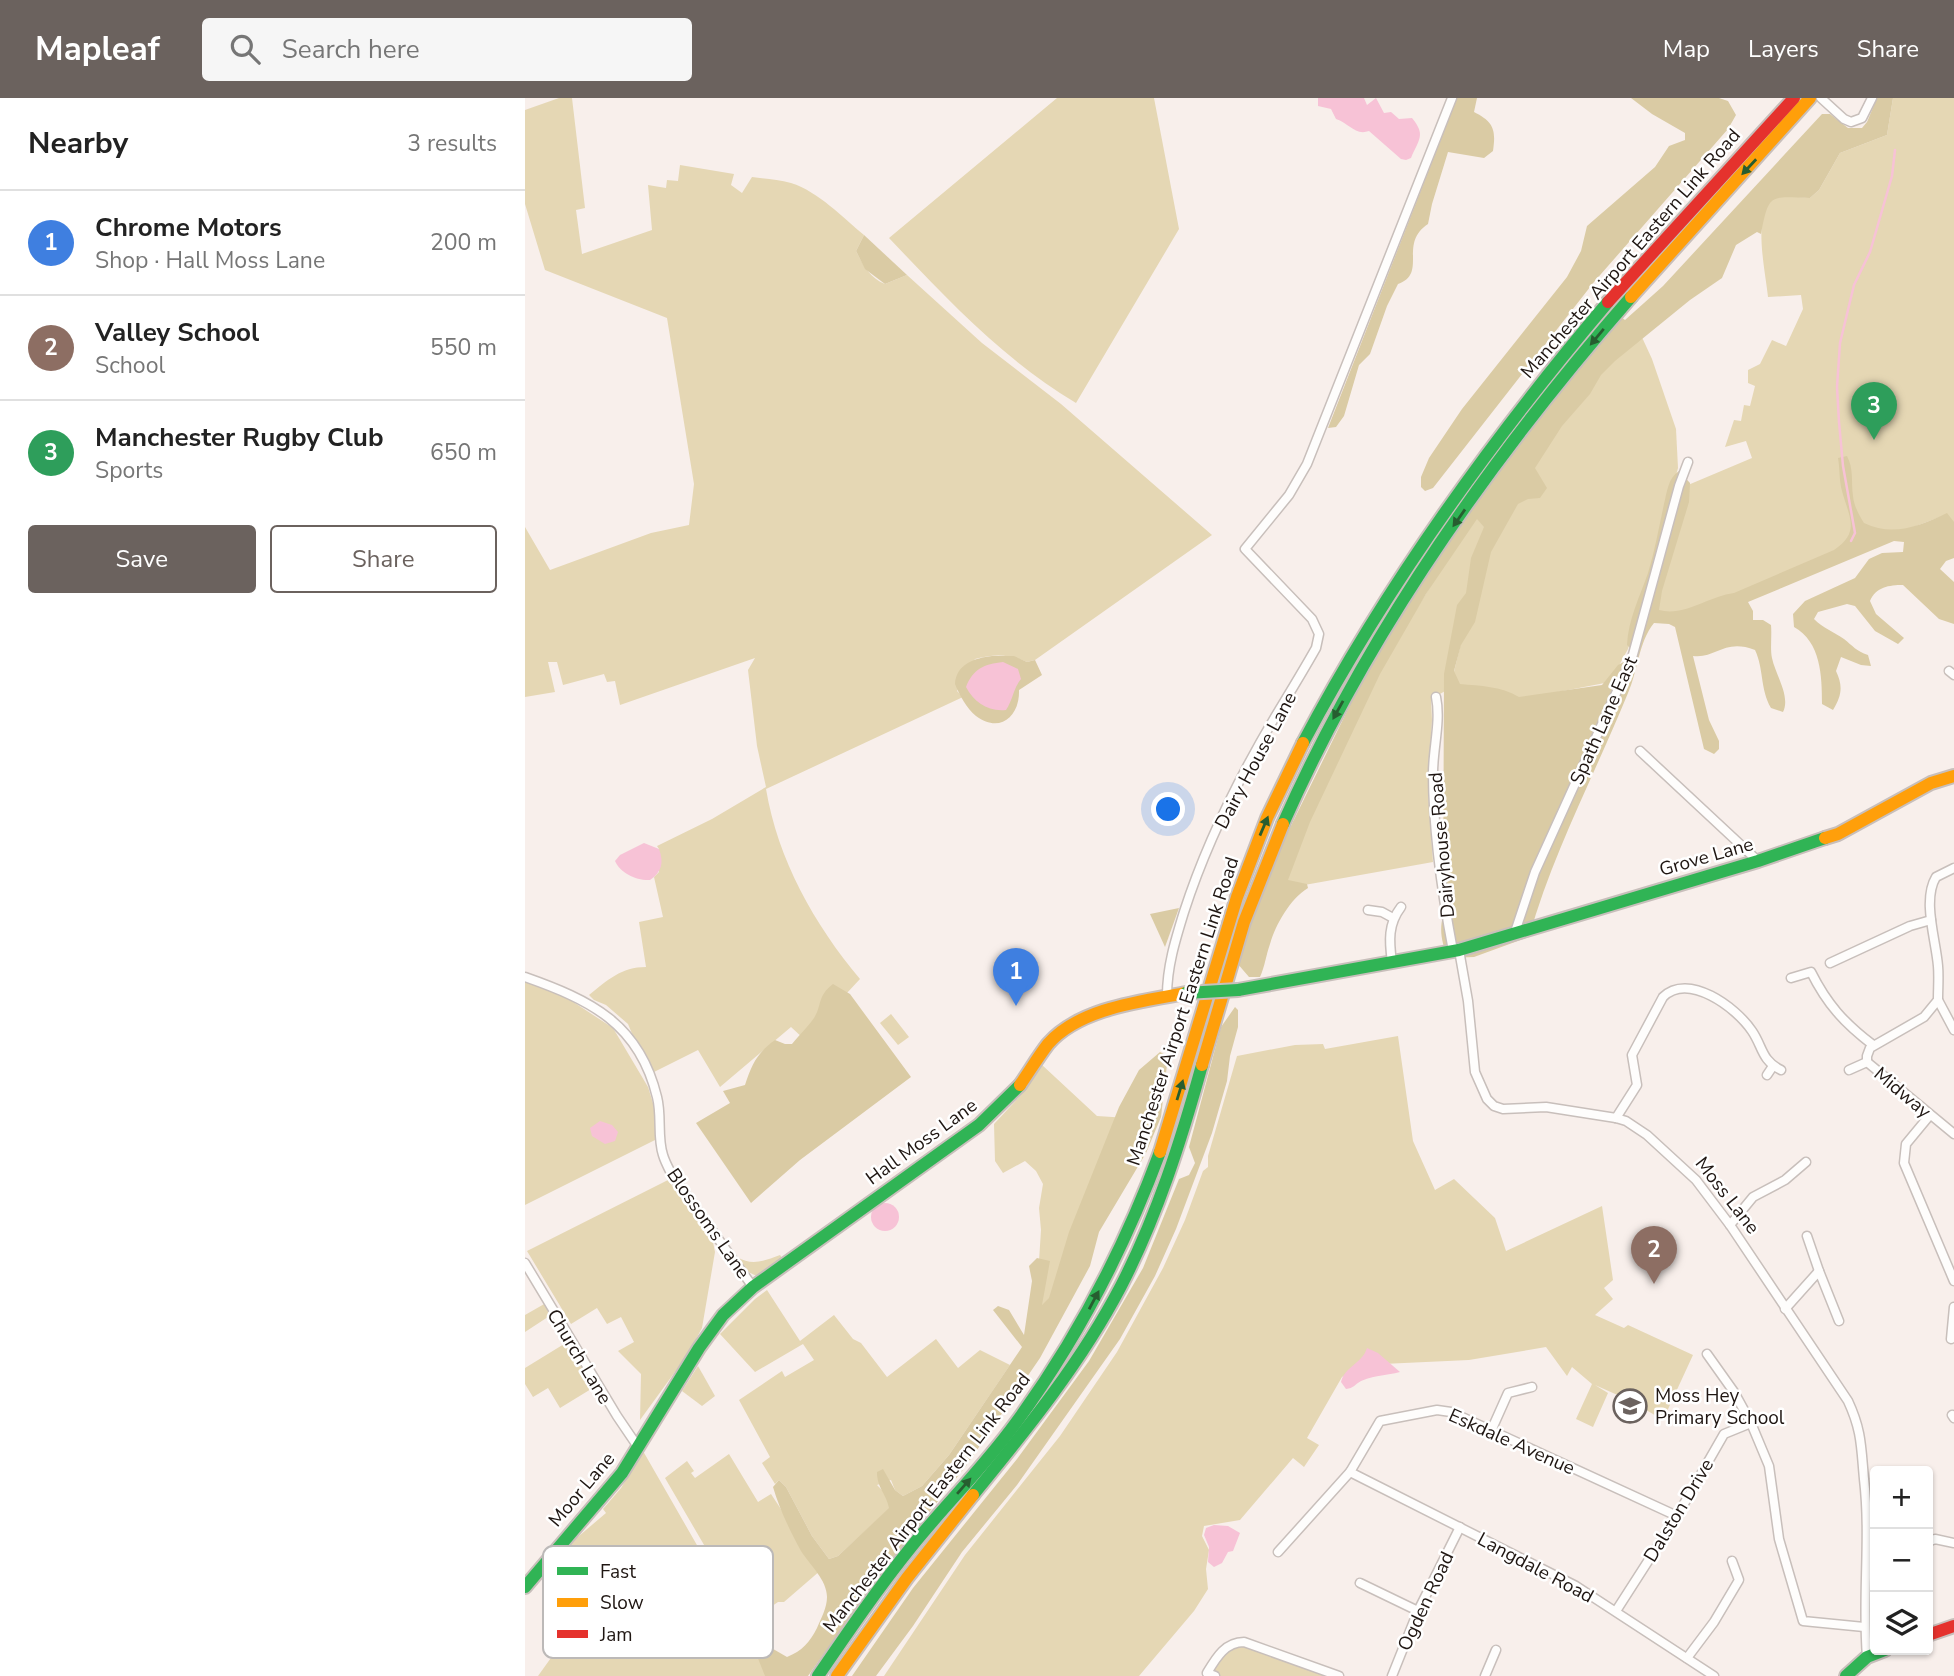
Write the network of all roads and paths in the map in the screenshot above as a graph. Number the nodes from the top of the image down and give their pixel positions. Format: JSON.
{"nodes":[{"id":1,"x":1452,"y":98,"type":"edge"},
{"id":2,"x":1794,"y":98,"type":"edge"},
{"id":3,"x":1810,"y":98,"type":"edge"},
{"id":4,"x":1821,"y":98,"type":"edge"},
{"id":5,"x":1873,"y":98,"type":"edge"},
{"id":6,"x":1781,"y":133,"type":"junction"},
{"id":7,"x":1688,"y":462,"type":"dead end"},
{"id":8,"x":1436,"y":697,"type":"dead end"},
{"id":9,"x":1640,"y":751,"type":"dead end"},
{"id":10,"x":1954,"y":776,"type":"edge"},
{"id":11,"x":1758,"y":861,"type":"junction"},
{"id":12,"x":1954,"y":868,"type":"edge"},
{"id":13,"x":1401,"y":907,"type":"dead end"},
{"id":14,"x":1368,"y":910,"type":"dead end"},
{"id":15,"x":1393,"y":918,"type":"junction"},
{"id":16,"x":1931,"y":920,"type":"junction"},
{"id":17,"x":1515,"y":932,"type":"junction"},
{"id":18,"x":1456,"y":951,"type":"junction"},
{"id":19,"x":1392,"y":962,"type":"junction"},
{"id":20,"x":1830,"y":963,"type":"dead end"},
{"id":21,"x":525,"y":977,"type":"edge"},
{"id":22,"x":1791,"y":978,"type":"dead end"},
{"id":23,"x":1167,"y":996,"type":"junction"},
{"id":24,"x":1938,"y":1000,"type":"junction"},
{"id":25,"x":1954,"y":1030,"type":"edge"},
{"id":26,"x":1873,"y":1045,"type":"junction"},
{"id":27,"x":1867,"y":1062,"type":"junction"},
{"id":28,"x":1849,"y":1070,"type":"dead end"},
{"id":29,"x":1767,"y":1075,"type":"dead end"},
{"id":30,"x":1930,"y":1115,"type":"junction"},
{"id":31,"x":1616,"y":1118,"type":"junction"},
{"id":32,"x":1954,"y":1134,"type":"edge"},
{"id":33,"x":1806,"y":1161,"type":"dead end"},
{"id":34,"x":1730,"y":1225,"type":"junction"},
{"id":35,"x":1807,"y":1236,"type":"dead end"},
{"id":36,"x":525,"y":1263,"type":"edge"},
{"id":37,"x":1819,"y":1271,"type":"junction"},
{"id":38,"x":1954,"y":1281,"type":"edge"},
{"id":39,"x":753,"y":1287,"type":"junction"},
{"id":40,"x":1954,"y":1307,"type":"edge"},
{"id":41,"x":1785,"y":1309,"type":"junction"},
{"id":42,"x":1839,"y":1321,"type":"dead end"},
{"id":43,"x":1951,"y":1339,"type":"dead end"},
{"id":44,"x":1707,"y":1354,"type":"dead end"},
{"id":45,"x":1532,"y":1387,"type":"dead end"},
{"id":46,"x":1751,"y":1423,"type":"junction"},
{"id":47,"x":1491,"y":1431,"type":"junction"},
{"id":48,"x":638,"y":1447,"type":"junction"},
{"id":49,"x":1350,"y":1472,"type":"junction"},
{"id":50,"x":1677,"y":1516,"type":"junction"},
{"id":51,"x":1459,"y":1527,"type":"junction"},
{"id":52,"x":1870,"y":1530,"type":"edge"},
{"id":53,"x":1933,"y":1540,"type":"edge"},
{"id":54,"x":1954,"y":1543,"type":"edge"},
{"id":55,"x":560,"y":1546,"type":"edge"},
{"id":56,"x":1277,"y":1552,"type":"dead end"},
{"id":57,"x":1732,"y":1561,"type":"dead end"},
{"id":58,"x":543,"y":1566,"type":"edge"},
{"id":59,"x":1870,"y":1572,"type":"edge"},
{"id":60,"x":1360,"y":1583,"type":"dead end"},
{"id":61,"x":525,"y":1587,"type":"edge"},
{"id":62,"x":1418,"y":1611,"type":"junction"},
{"id":63,"x":1616,"y":1611,"type":"junction"},
{"id":64,"x":1954,"y":1626,"type":"edge"},
{"id":65,"x":1864,"y":1627,"type":"junction"},
{"id":66,"x":1933,"y":1633,"type":"edge"},
{"id":67,"x":1496,"y":1650,"type":"dead end"},
{"id":68,"x":1872,"y":1655,"type":"edge"},
{"id":69,"x":1867,"y":1657,"type":"junction"},
{"id":70,"x":1687,"y":1658,"type":"junction"},
{"id":71,"x":1207,"y":1675,"type":"edge"},
{"id":72,"x":818,"y":1676,"type":"edge"},
{"id":73,"x":837,"y":1676,"type":"edge"},
{"id":74,"x":1339,"y":1676,"type":"edge"},
{"id":75,"x":1392,"y":1676,"type":"edge"},
{"id":76,"x":1485,"y":1676,"type":"edge"},
{"id":77,"x":1714,"y":1676,"type":"edge"},
{"id":78,"x":1846,"y":1676,"type":"edge"}],
"edges":[{"from":1,"to":23,"type":"street","name":"Dairy House Lane"},
{"from":72,"to":2,"type":"main road","name":"Manchester Airport Eastern Link Road","one_way":true},
{"from":3,"to":6,"type":"main road","name":"Manchester Airport Eastern Link Road"},
{"from":4,"to":5,"type":"street"},
{"from":4,"to":6,"type":"main road"},
{"from":6,"to":73,"type":"main road","name":"Manchester Airport Eastern Link Road","one_way":true},
{"from":7,"to":17,"type":"street","name":"Spath Lane East"},
{"from":8,"to":18,"type":"street","name":"Dairyhouse Road"},
{"from":9,"to":11,"type":"street"},
{"from":10,"to":11,"type":"main road","name":"Grove Lane"},
{"from":11,"to":17,"type":"main road","name":"Grove Lane"},
{"from":12,"to":16,"type":"street"},
{"from":13,"to":15,"type":"street"},
{"from":14,"to":15,"type":"street"},
{"from":15,"to":19,"type":"street"},
{"from":16,"to":20,"type":"street"},
{"from":16,"to":24,"type":"street"},
{"from":17,"to":18,"type":"main road","name":"Grove Lane"},
{"from":18,"to":19,"type":"main road","name":"Hall Moss Lane"},
{"from":18,"to":31,"type":"street","name":"Moss Lane"},
{"from":19,"to":23,"type":"main road","name":"Hall Moss Lane","bridge":true},
{"from":21,"to":39,"type":"street","name":"Blossoms Lane"},
{"from":22,"to":26,"type":"street"},
{"from":23,"to":39,"type":"main road","name":"Hall Moss Lane"},
{"from":24,"to":25,"type":"street"},
{"from":24,"to":26,"type":"street"},
{"from":26,"to":27,"type":"street"},
{"from":27,"to":28,"type":"street","name":"Midway"},
{"from":27,"to":30,"type":"street","name":"Midway"},
{"from":29,"to":31,"type":"street"},
{"from":30,"to":32,"type":"street","name":"Midway"},
{"from":30,"to":38,"type":"street"},
{"from":31,"to":34,"type":"street","name":"Moss Lane"},
{"from":33,"to":34,"type":"street"},
{"from":34,"to":41,"type":"street","name":"Moss Lane"},
{"from":35,"to":37,"type":"street"},
{"from":36,"to":48,"type":"street","name":"Church Lane"},
{"from":37,"to":41,"type":"street"},
{"from":37,"to":42,"type":"street"},
{"from":39,"to":48,"type":"main road","name":"Hall Moss Lane"},
{"from":40,"to":43,"type":"street"},
{"from":41,"to":52,"type":"street","name":"Moss Lane"},
{"from":44,"to":46,"type":"street"},
{"from":45,"to":47,"type":"street"},
{"from":46,"to":50,"type":"street","name":"Dalston Drive"},
{"from":46,"to":65,"type":"street"},
{"from":47,"to":49,"type":"street","name":"Eskdale Avenue"},
{"from":47,"to":50,"type":"street","name":"Eskdale Avenue"},
{"from":48,"to":55,"type":"main road","name":"Moor Lane"},
{"from":49,"to":51,"type":"street","name":"Langdale Road"},
{"from":49,"to":56,"type":"street","name":"Eskdale Avenue"},
{"from":50,"to":63,"type":"street","name":"Dalston Drive"},
{"from":51,"to":62,"type":"street","name":"Ogden Road"},
{"from":51,"to":63,"type":"street","name":"Langdale Road"},
{"from":53,"to":54,"type":"street"},
{"from":57,"to":70,"type":"street"},
{"from":58,"to":61,"type":"main road","name":"Moor Lane"},
{"from":59,"to":65,"type":"street","name":"Moss Lane"},
{"from":60,"to":62,"type":"street"},
{"from":62,"to":75,"type":"street","name":"Ogden Road"},
{"from":63,"to":70,"type":"street","name":"Langdale Road"},
{"from":64,"to":66,"type":"main road"},
{"from":65,"to":69,"type":"street","name":"Moss Lane"},
{"from":67,"to":76,"type":"street"},
{"from":68,"to":69,"type":"main road"},
{"from":69,"to":78,"type":"main road"},
{"from":70,"to":77,"type":"street","name":"Langdale Road"},
{"from":71,"to":74,"type":"street"}]}
